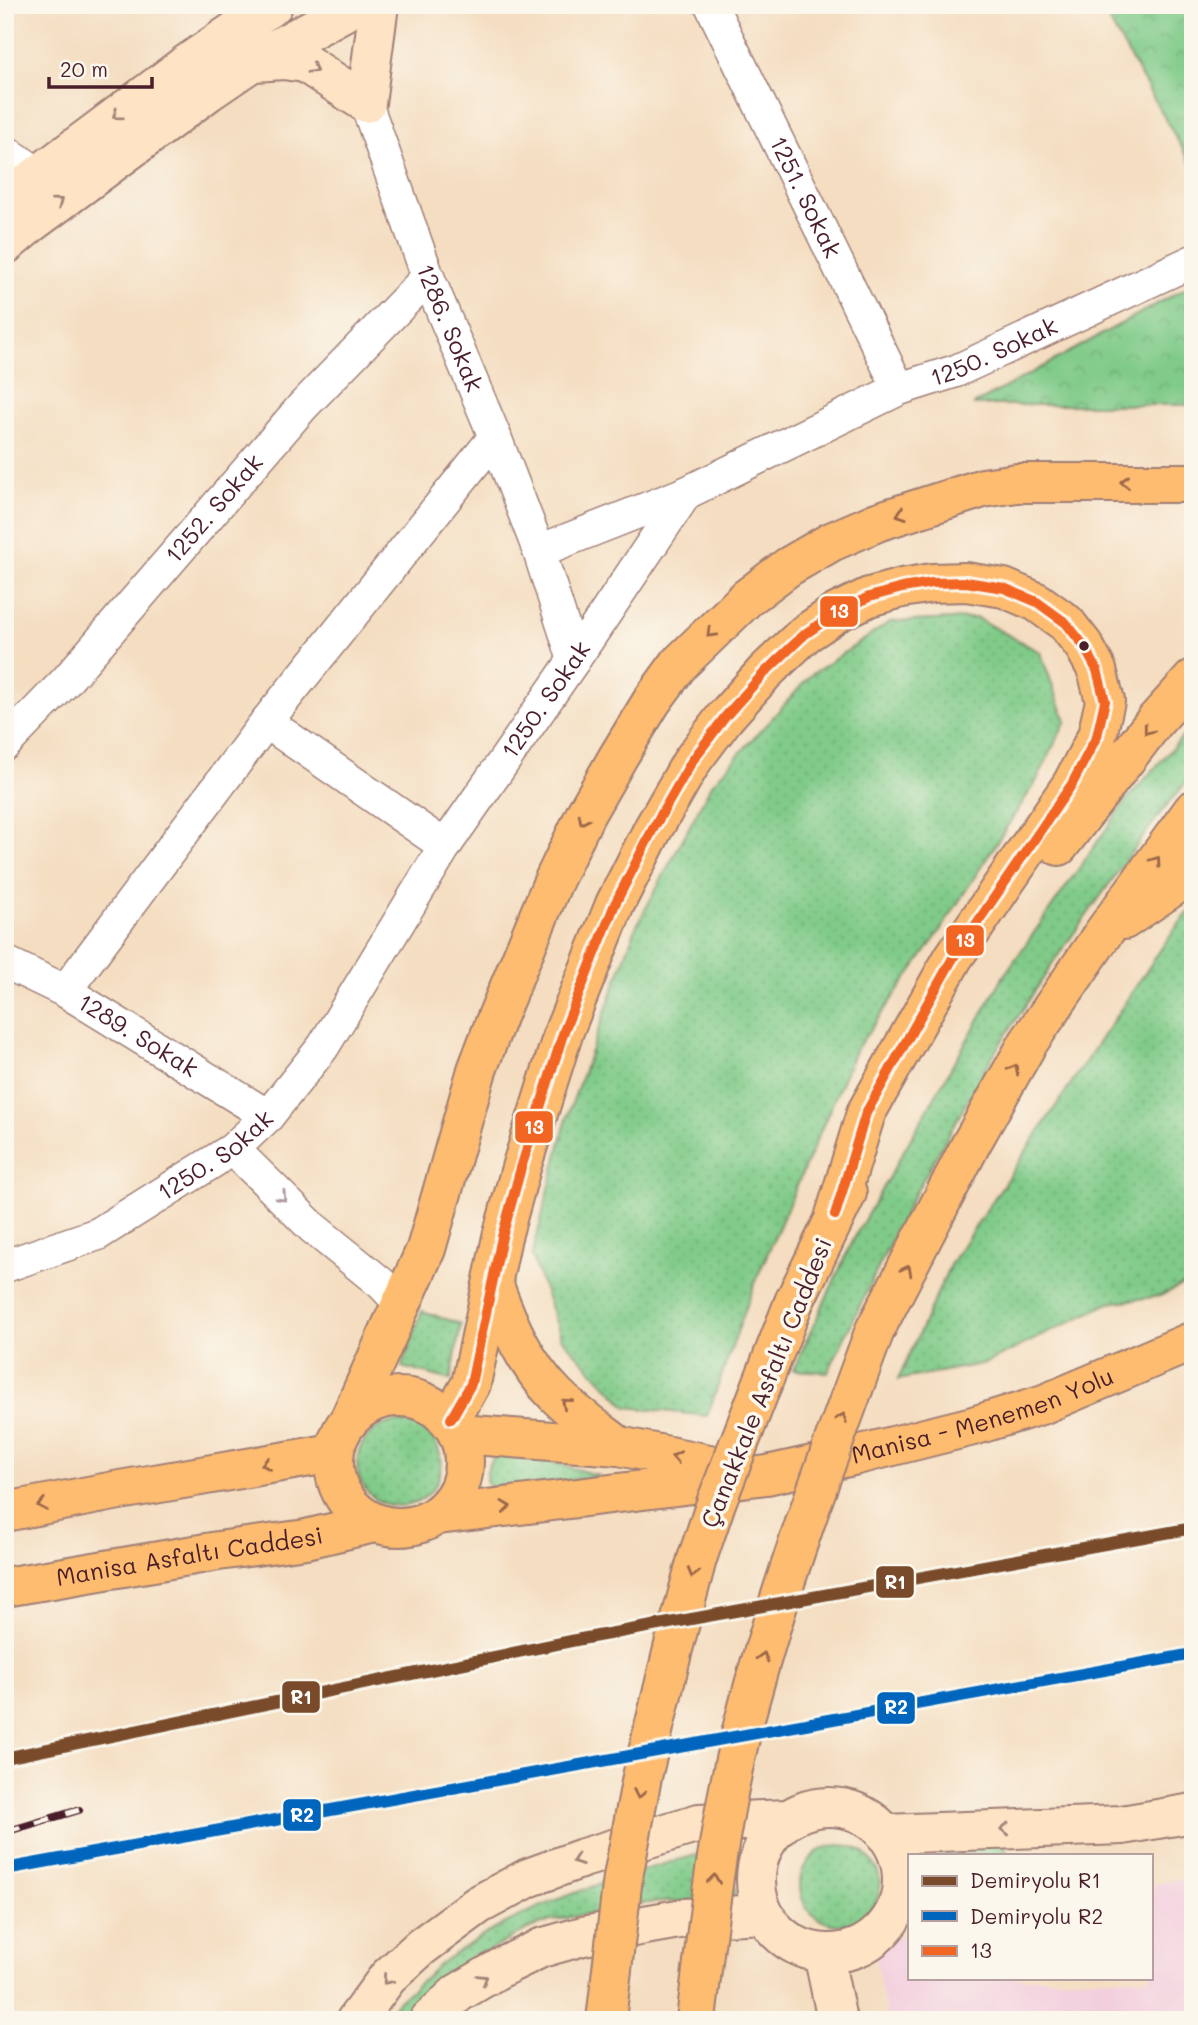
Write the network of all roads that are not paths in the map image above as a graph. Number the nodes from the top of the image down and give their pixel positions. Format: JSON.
{"nodes":[{"id":1,"x":273,"y":5,"type":"edge"},
{"id":2,"x":711,"y":5,"type":"edge"},
{"id":3,"x":358,"y":6,"type":"edge"},
{"id":4,"x":252,"y":62,"type":"junction"},
{"id":5,"x":366,"y":103,"type":"junction"},
{"id":6,"x":5,"y":151,"type":"edge"},
{"id":7,"x":38,"y":174,"type":"junction"},
{"id":8,"x":5,"y":200,"type":"edge"},
{"id":9,"x":5,"y":245,"type":"edge"},
{"id":10,"x":1193,"y":261,"type":"edge"},
{"id":11,"x":428,"y":277,"type":"junction"},
{"id":12,"x":899,"y":389,"type":"junction"},
{"id":13,"x":495,"y":437,"type":"junction"},
{"id":14,"x":1193,"y":483,"type":"edge"},
{"id":15,"x":686,"y":493,"type":"junction"},
{"id":16,"x":539,"y":551,"type":"junction"},
{"id":17,"x":574,"y":660,"type":"junction"},
{"id":18,"x":1193,"y":678,"type":"edge"},
{"id":19,"x":265,"y":722,"type":"junction"},
{"id":20,"x":5,"y":744,"type":"edge"},
{"id":21,"x":1193,"y":810,"type":"edge"},
{"id":22,"x":445,"y":846,"type":"junction"},
{"id":23,"x":1193,"y":866,"type":"edge"},
{"id":24,"x":1102,"y":935,"type":"junction"},
{"id":25,"x":5,"y":962,"type":"edge"},
{"id":26,"x":65,"y":991,"type":"junction"},
{"id":27,"x":268,"y":1116,"type":"junction"},
{"id":28,"x":233,"y":1149,"type":"junction"},
{"id":29,"x":835,"y":1215,"type":"junction"},
{"id":30,"x":5,"y":1266,"type":"edge"},
{"id":31,"x":493,"y":1283,"type":"junction"},
{"id":32,"x":401,"y":1304,"type":"junction"},
{"id":33,"x":1193,"y":1340,"type":"edge"},
{"id":34,"x":351,"y":1416,"type":"junction"},
{"id":35,"x":455,"y":1427,"type":"junction"},
{"id":36,"x":619,"y":1446,"type":"junction"},
{"id":37,"x":333,"y":1452,"type":"junction"},
{"id":38,"x":767,"y":1475,"type":"junction"},
{"id":39,"x":5,"y":1512,"type":"edge"},
{"id":40,"x":438,"y":1515,"type":"junction"},
{"id":41,"x":374,"y":1523,"type":"junction"},
{"id":42,"x":5,"y":1587,"type":"edge"},
{"id":43,"x":1193,"y":1813,"type":"edge"},
{"id":44,"x":786,"y":1819,"type":"junction"},
{"id":45,"x":1122,"y":1825,"type":"junction"},
{"id":46,"x":885,"y":1834,"type":"junction"},
{"id":47,"x":1038,"y":1854,"type":"edge"},
{"id":48,"x":904,"y":1901,"type":"edge"},
{"id":49,"x":764,"y":1914,"type":"junction"},
{"id":50,"x":823,"y":1953,"type":"junction"},
{"id":51,"x":356,"y":2020,"type":"edge"},
{"id":52,"x":429,"y":2020,"type":"edge"},
{"id":53,"x":606,"y":2020,"type":"edge"},
{"id":54,"x":696,"y":2020,"type":"edge"},
{"id":55,"x":837,"y":2020,"type":"edge"}],
"edges":[{"from":1,"to":7,"type":"street","one_way":true},
{"from":2,"to":12,"type":"street","name":"1251. Sokak"},
{"from":3,"to":4,"type":"street"},
{"from":3,"to":5,"type":"street"},
{"from":4,"to":5,"type":"street","one_way":true},
{"from":9,"to":4,"type":"street","one_way":true},
{"from":5,"to":11,"type":"street","name":"1286. Sokak"},
{"from":6,"to":7,"type":"street"},
{"from":7,"to":8,"type":"street"},
{"from":10,"to":12,"type":"street","name":"1250. Sokak"},
{"from":11,"to":13,"type":"street","name":"1286. Sokak"},
{"from":11,"to":20,"type":"street","name":"1252. Sokak"},
{"from":12,"to":15,"type":"street","name":"1250. Sokak"},
{"from":13,"to":16,"type":"street","name":"1286. Sokak"},
{"from":13,"to":19,"type":"street"},
{"from":14,"to":32,"type":"highway","one_way":true},
{"from":15,"to":16,"type":"street"},
{"from":15,"to":17,"type":"street","name":"1250. Sokak"},
{"from":16,"to":17,"type":"street","name":"1286. Sokak"},
{"from":17,"to":22,"type":"street","name":"1250. Sokak"},
{"from":18,"to":29,"type":"highway","name":"Çanakkale Asfaltı Caddesi","one_way":true},
{"from":19,"to":22,"type":"street"},
{"from":19,"to":26,"type":"street"},
{"from":24,"to":21,"type":"highway","one_way":true},
{"from":22,"to":27,"type":"street","name":"1250. Sokak"},
{"from":23,"to":24,"type":"highway"},
{"from":54,"to":24,"type":"highway","one_way":true,"bridge":true},
{"from":25,"to":26,"type":"street","name":"1289. Sokak"},
{"from":26,"to":27,"type":"street","name":"1289. Sokak"},
{"from":27,"to":28,"type":"street","name":"1250. Sokak"},
{"from":28,"to":30,"type":"street","name":"1250. Sokak"},
{"from":28,"to":32,"type":"street","one_way":true},
{"from":29,"to":31,"type":"highway"},
{"from":29,"to":53,"type":"highway","name":"Çanakkale Asfaltı Caddesi","one_way":true,"bridge":true},
{"from":31,"to":35,"type":"highway"},
{"from":36,"to":31,"type":"highway","one_way":true},
{"from":32,"to":34,"type":"highway"},
{"from":33,"to":38,"type":"highway","name":"Manisa - Menemen Yolu"},
{"from":34,"to":35,"type":"highway","name":"Manisa - Menemen Yolu"},
{"from":34,"to":37,"type":"highway"},
{"from":35,"to":36,"type":"highway","name":"Manisa - Menemen Yolu"},
{"from":35,"to":40,"type":"highway"},
{"from":38,"to":36,"type":"highway","name":"Manisa - Menemen Yolu","one_way":true},
{"from":37,"to":39,"type":"highway","one_way":true},
{"from":37,"to":41,"type":"highway"},
{"from":40,"to":38,"type":"highway","name":"Manisa - Menemen Yolu","one_way":true},
{"from":40,"to":41,"type":"highway","name":"Manisa - Menemen Yolu"},
{"from":41,"to":42,"type":"highway","name":"Manisa Asfaltı Caddesi"},
{"from":43,"to":45,"type":"street"},
{"from":44,"to":46,"type":"street"},
{"from":44,"to":49,"type":"street"},
{"from":44,"to":51,"type":"street","one_way":true},
{"from":45,"to":46,"type":"street","one_way":true},
{"from":45,"to":47,"type":"street"},
{"from":46,"to":48,"type":"street"},
{"from":48,"to":50,"type":"street"},
{"from":49,"to":50,"type":"street"},
{"from":52,"to":49,"type":"street","one_way":true},
{"from":50,"to":55,"type":"street"}]}
